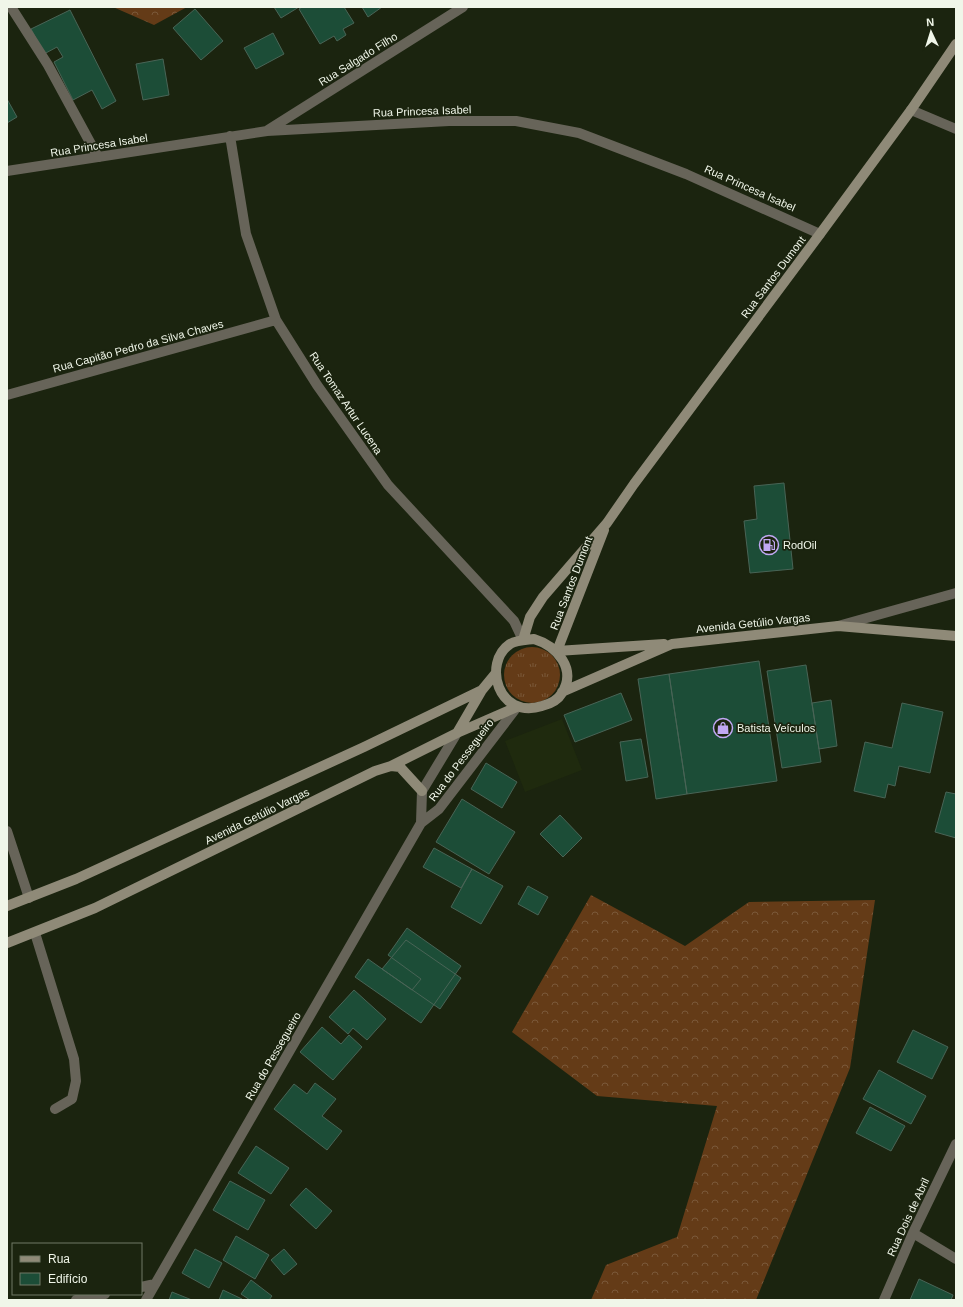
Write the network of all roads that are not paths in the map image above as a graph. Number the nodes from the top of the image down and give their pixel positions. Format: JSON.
{"nodes":[{"id":1,"x":11,"y":7,"type":"edge"},
{"id":2,"x":462,"y":7,"type":"edge"},
{"id":3,"x":956,"y":44,"type":"edge"},
{"id":4,"x":911,"y":110,"type":"junction"},
{"id":5,"x":956,"y":130,"type":"edge"},
{"id":6,"x":267,"y":131,"type":"junction"},
{"id":7,"x":230,"y":136,"type":"junction"},
{"id":8,"x":98,"y":157,"type":"junction"},
{"id":9,"x":7,"y":170,"type":"edge"},
{"id":10,"x":820,"y":234,"type":"junction"},
{"id":11,"x":276,"y":320,"type":"junction"},
{"id":12,"x":7,"y":394,"type":"edge"},
{"id":13,"x":607,"y":523,"type":"junction"},
{"id":14,"x":956,"y":593,"type":"edge"},
{"id":15,"x":838,"y":626,"type":"junction"},
{"id":16,"x":956,"y":636,"type":"edge"},
{"id":17,"x":523,"y":640,"type":"junction"},
{"id":18,"x":672,"y":644,"type":"junction"},
{"id":19,"x":557,"y":651,"type":"junction"},
{"id":20,"x":496,"y":673,"type":"junction"},
{"id":21,"x":482,"y":690,"type":"junction"},
{"id":22,"x":562,"y":692,"type":"junction"},
{"id":23,"x":516,"y":707,"type":"junction"},
{"id":24,"x":457,"y":733,"type":"junction"},
{"id":25,"x":391,"y":766,"type":"junction"},
{"id":26,"x":422,"y":791,"type":"junction"},
{"id":27,"x":421,"y":824,"type":"junction"},
{"id":28,"x":7,"y":831,"type":"edge"},
{"id":29,"x":29,"y":898,"type":"junction"},
{"id":30,"x":7,"y":906,"type":"edge"},
{"id":31,"x":35,"y":933,"type":"junction"},
{"id":32,"x":7,"y":943,"type":"edge"},
{"id":33,"x":55,"y":1109,"type":"dead end"},
{"id":34,"x":956,"y":1144,"type":"edge"},
{"id":35,"x":913,"y":1233,"type":"junction"},
{"id":36,"x":956,"y":1259,"type":"edge"},
{"id":37,"x":155,"y":1284,"type":"junction"},
{"id":38,"x":142,"y":1286,"type":"edge"},
{"id":39,"x":100,"y":1295,"type":"edge"},
{"id":40,"x":76,"y":1300,"type":"edge"},
{"id":41,"x":146,"y":1300,"type":"edge"},
{"id":42,"x":884,"y":1300,"type":"edge"}],
"edges":[{"from":1,"to":8,"type":"street"},
{"from":2,"to":6,"type":"street","name":"Rua Salgado Filho"},
{"from":3,"to":4,"type":"main road","name":"Rua Santos Dumont"},
{"from":4,"to":5,"type":"street"},
{"from":4,"to":10,"type":"main road","name":"Rua Santos Dumont"},
{"from":6,"to":7,"type":"street","name":"Rua Princesa Isabel"},
{"from":6,"to":10,"type":"street","name":"Rua Princesa Isabel"},
{"from":7,"to":8,"type":"street","name":"Rua Princesa Isabel"},
{"from":7,"to":11,"type":"street","name":"Rua Tomaz Artur Lucena"},
{"from":8,"to":9,"type":"street","name":"Rua Princesa Isabel"},
{"from":10,"to":13,"type":"main road","name":"Rua Santos Dumont"},
{"from":11,"to":12,"type":"street","name":"Rua Capitão Pedro da Silva Chaves"},
{"from":11,"to":17,"type":"street","name":"Rua Tomaz Artur Lucena"},
{"from":13,"to":17,"type":"main road","name":"Rua Santos Dumont"},
{"from":13,"to":19,"type":"main road","name":"Rua Santos Dumont"},
{"from":14,"to":15,"type":"street"},
{"from":15,"to":16,"type":"main road","name":"Avenida Getúlio Vargas"},
{"from":15,"to":18,"type":"main road","name":"Avenida Getúlio Vargas"},
{"from":17,"to":19,"type":"main road"},
{"from":17,"to":20,"type":"main road"},
{"from":18,"to":19,"type":"main road"},
{"from":18,"to":22,"type":"main road","name":"Avenida Getúlio Vargas"},
{"from":19,"to":22,"type":"main road"},
{"from":20,"to":21,"type":"main road","name":"Avenida Getúlio Vargas"},
{"from":20,"to":23,"type":"main road"},
{"from":21,"to":24,"type":"main road"},
{"from":21,"to":29,"type":"main road","name":"Avenida Getúlio Vargas"},
{"from":22,"to":23,"type":"main road"},
{"from":23,"to":24,"type":"main road","name":"Avenida Getúlio Vargas"},
{"from":23,"to":27,"type":"street","name":"Rua do Pessegueiro"},
{"from":24,"to":25,"type":"main road","name":"Avenida Getúlio Vargas"},
{"from":24,"to":26,"type":"street","name":"Rua do Pessegueiro"},
{"from":25,"to":26,"type":"main road"},
{"from":25,"to":31,"type":"main road","name":"Avenida Getúlio Vargas"},
{"from":26,"to":27,"type":"street","name":"Rua do Pessegueiro"},
{"from":27,"to":37,"type":"street","name":"Rua do Pessegueiro"},
{"from":28,"to":29,"type":"street"},
{"from":29,"to":30,"type":"main road","name":"Avenida Getúlio Vargas"},
{"from":31,"to":32,"type":"main road","name":"Avenida Getúlio Vargas"},
{"from":31,"to":33,"type":"street"},
{"from":34,"to":35,"type":"street","name":"Rua Dois de Abril"},
{"from":35,"to":36,"type":"street"},
{"from":35,"to":42,"type":"street","name":"Rua Dois de Abril"},
{"from":37,"to":38,"type":"street"},
{"from":37,"to":41,"type":"street","name":"Rua do Pessegueiro"},
{"from":39,"to":40,"type":"street"}]}
